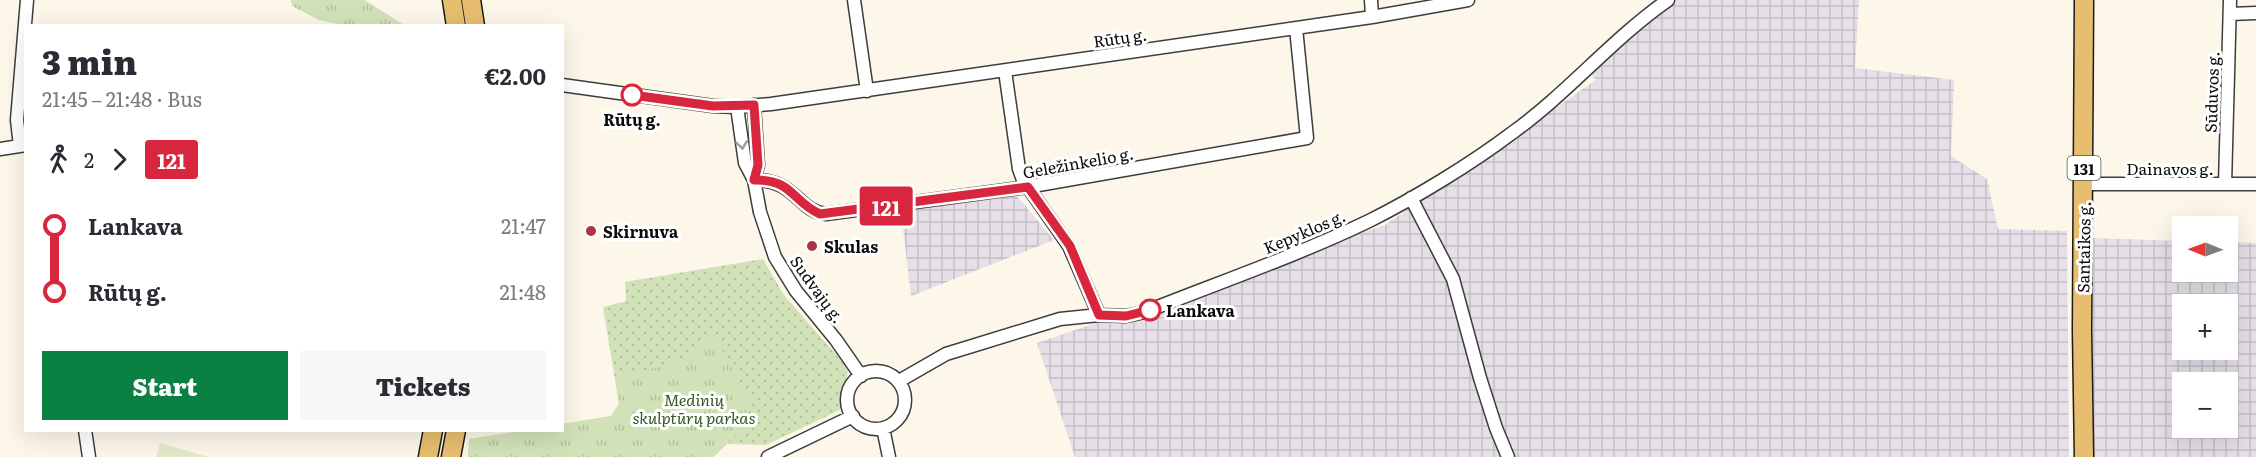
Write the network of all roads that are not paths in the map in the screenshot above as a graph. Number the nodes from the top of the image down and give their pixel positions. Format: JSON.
{"nodes":[{"id":1,"x":27,"y":0,"type":"edge"},
{"id":2,"x":452,"y":0,"type":"edge"},
{"id":3,"x":471,"y":0,"type":"edge"},
{"id":4,"x":854,"y":0,"type":"edge"},
{"id":5,"x":1371,"y":0,"type":"edge"},
{"id":6,"x":1467,"y":0,"type":"edge"},
{"id":7,"x":1668,"y":0,"type":"edge"},
{"id":8,"x":2084,"y":0,"type":"edge"},
{"id":9,"x":2230,"y":0,"type":"edge"},
{"id":10,"x":2256,"y":13,"type":"edge"},
{"id":11,"x":2230,"y":14,"type":"junction"},
{"id":12,"x":1372,"y":17,"type":"junction"},
{"id":13,"x":25,"y":24,"type":"edge"},
{"id":14,"x":456,"y":24,"type":"edge"},
{"id":15,"x":475,"y":24,"type":"edge"},
{"id":16,"x":1296,"y":28,"type":"junction"},
{"id":17,"x":24,"y":36,"type":"edge"},
{"id":18,"x":1005,"y":71,"type":"junction"},
{"id":19,"x":564,"y":84,"type":"edge"},
{"id":20,"x":867,"y":91,"type":"junction"},
{"id":21,"x":754,"y":105,"type":"junction"},
{"id":22,"x":737,"y":107,"type":"junction"},
{"id":23,"x":22,"y":145,"type":"edge"},
{"id":24,"x":0,"y":149,"type":"edge"},
{"id":25,"x":754,"y":180,"type":"junction"},
{"id":26,"x":2084,"y":184,"type":"junction"},
{"id":27,"x":2225,"y":184,"type":"junction"},
{"id":28,"x":2256,"y":184,"type":"edge"},
{"id":29,"x":1028,"y":187,"type":"junction"},
{"id":30,"x":1411,"y":198,"type":"junction"},
{"id":31,"x":1099,"y":315,"type":"junction"},
{"id":32,"x":861,"y":376,"type":"junction"},
{"id":33,"x":898,"y":381,"type":"junction"},
{"id":34,"x":853,"y":416,"type":"junction"},
{"id":35,"x":884,"y":428,"type":"junction"},
{"id":36,"x":85,"y":432,"type":"edge"},
{"id":37,"x":433,"y":432,"type":"edge"},
{"id":38,"x":456,"y":432,"type":"edge"},
{"id":39,"x":89,"y":457,"type":"edge"},
{"id":40,"x":428,"y":457,"type":"edge"},
{"id":41,"x":452,"y":457,"type":"edge"},
{"id":42,"x":768,"y":457,"type":"edge"},
{"id":43,"x":889,"y":457,"type":"edge"},
{"id":44,"x":1508,"y":457,"type":"edge"},
{"id":45,"x":2084,"y":457,"type":"edge"}],
"edges":[{"from":1,"to":13,"type":"street"},
{"from":2,"to":14,"type":"main road"},
{"from":3,"to":15,"type":"main road"},
{"from":4,"to":20,"type":"street"},
{"from":5,"to":12,"type":"street"},
{"from":6,"to":12,"type":"street","name":"Rūtų g."},
{"from":7,"to":30,"type":"street","name":"Kepyklos g."},
{"from":8,"to":26,"type":"main road","name":"Santaikos g.","number":"131"},
{"from":9,"to":11,"type":"street","name":"Sūduvos g."},
{"from":10,"to":11,"type":"street"},
{"from":11,"to":27,"type":"street","name":"Sūduvos g."},
{"from":12,"to":16,"type":"street","name":"Rūtų g."},
{"from":16,"to":18,"type":"street","name":"Rūtų g."},
{"from":16,"to":29,"type":"street","name":"Geležinkelio g."},
{"from":17,"to":23,"type":"street"},
{"from":18,"to":20,"type":"street","name":"Rūtų g."},
{"from":18,"to":29,"type":"street"},
{"from":19,"to":22,"type":"street","name":"Rūtų g."},
{"from":20,"to":21,"type":"street","name":"Rūtų g."},
{"from":21,"to":22,"type":"street","name":"Rūtų g."},
{"from":21,"to":25,"type":"street","name":"Sudvajų g."},
{"from":22,"to":25,"type":"street","name":"Sudvajų g.","one_way":true},
{"from":23,"to":24,"type":"street"},
{"from":25,"to":29,"type":"street","name":"Geležinkelio g."},
{"from":25,"to":32,"type":"street","name":"Sudvajų g."},
{"from":26,"to":27,"type":"street","name":"Dainavos g."},
{"from":26,"to":45,"type":"main road","name":"Santaikos g.","number":"131"},
{"from":27,"to":28,"type":"street","name":"Dainavos g."},
{"from":29,"to":31,"type":"street"},
{"from":30,"to":31,"type":"street","name":"Kepyklos g."},
{"from":30,"to":44,"type":"street"},
{"from":31,"to":33,"type":"street","name":"Kepyklos g."},
{"from":32,"to":33,"type":"street"},
{"from":32,"to":34,"type":"street"},
{"from":33,"to":35,"type":"street"},
{"from":34,"to":35,"type":"street"},
{"from":34,"to":42,"type":"street"},
{"from":35,"to":43,"type":"street"},
{"from":36,"to":39,"type":"street"},
{"from":37,"to":40,"type":"main road"},
{"from":38,"to":41,"type":"main road"}]}
